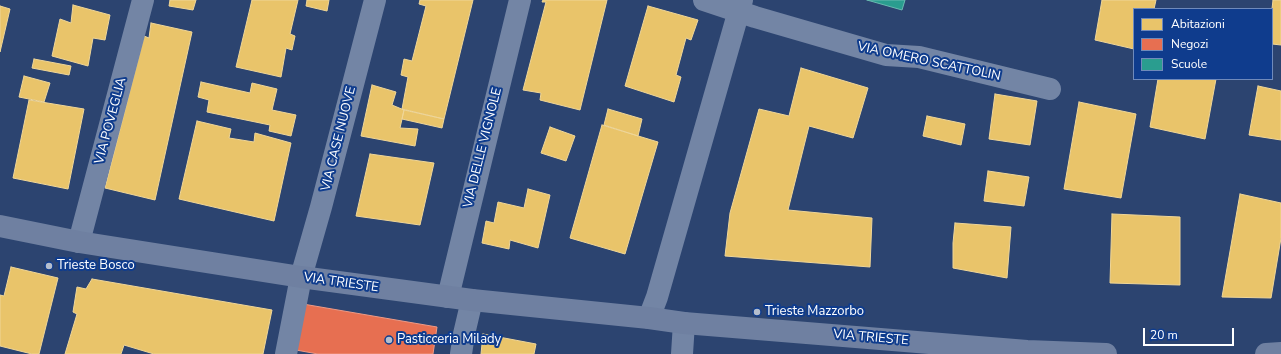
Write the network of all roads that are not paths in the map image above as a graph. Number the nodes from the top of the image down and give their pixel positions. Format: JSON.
{"nodes":[{"id":1,"x":142,"y":0,"type":"edge"},
{"id":2,"x":374,"y":0,"type":"edge"},
{"id":3,"x":520,"y":0,"type":"edge"},
{"id":4,"x":704,"y":0,"type":"edge"},
{"id":5,"x":741,"y":6,"type":"edge"},
{"id":6,"x":1050,"y":89,"type":"dead end"},
{"id":7,"x":0,"y":226,"type":"edge"},
{"id":8,"x":79,"y":242,"type":"junction"},
{"id":9,"x":301,"y":277,"type":"junction"},
{"id":10,"x":448,"y":297,"type":"junction"},
{"id":11,"x":472,"y":300,"type":"junction"},
{"id":12,"x":649,"y":318,"type":"junction"},
{"id":13,"x":684,"y":323,"type":"junction"},
{"id":14,"x":1281,"y":353,"type":"edge"},
{"id":15,"x":286,"y":354,"type":"edge"},
{"id":16,"x":461,"y":354,"type":"edge"},
{"id":17,"x":682,"y":354,"type":"edge"},
{"id":18,"x":1106,"y":354,"type":"edge"},
{"id":19,"x":1266,"y":354,"type":"edge"}],
"edges":[{"from":1,"to":8,"type":"street","name":"VIA POVEGLIA"},
{"from":2,"to":9,"type":"street","name":"VIA CASE NUOVE"},
{"from":3,"to":10,"type":"street","name":"VIA DELLE VIGNOLE"},
{"from":4,"to":5,"type":"street","name":"VIA OMERO SCATTOLIN"},
{"from":5,"to":6,"type":"street","name":"VIA OMERO SCATTOLIN"},
{"from":5,"to":12,"type":"street"},
{"from":7,"to":8,"type":"street","name":"VIA TRIESTE"},
{"from":8,"to":9,"type":"street","name":"VIA TRIESTE"},
{"from":9,"to":10,"type":"street","name":"VIA TRIESTE"},
{"from":9,"to":15,"type":"street","name":"VIA CASE NUOVE"},
{"from":10,"to":11,"type":"street","name":"VIA TRIESTE"},
{"from":11,"to":12,"type":"street","name":"VIA TRIESTE"},
{"from":11,"to":16,"type":"street"},
{"from":12,"to":13,"type":"street","name":"VIA TRIESTE"},
{"from":13,"to":17,"type":"street"},
{"from":13,"to":18,"type":"street","name":"VIA TRIESTE"},
{"from":14,"to":19,"type":"street"}]}
